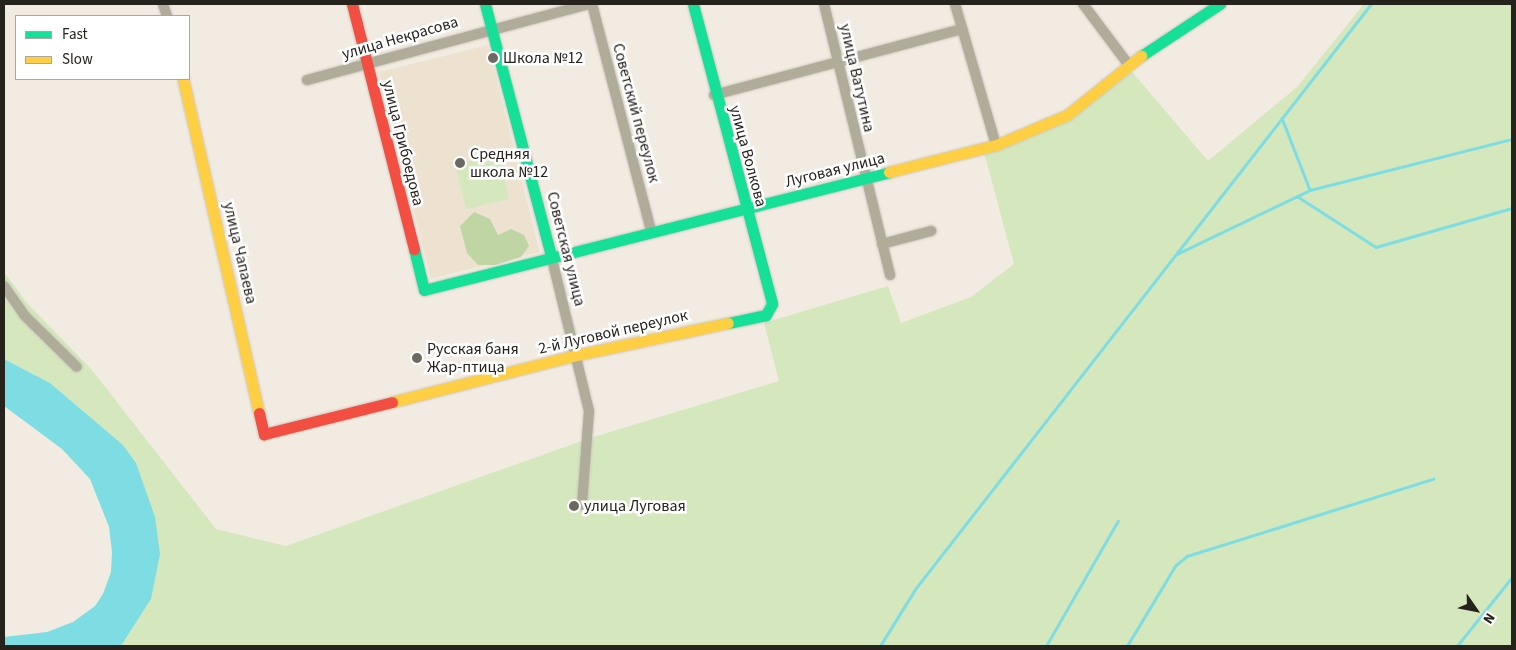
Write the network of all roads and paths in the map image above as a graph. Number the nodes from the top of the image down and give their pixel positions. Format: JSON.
{"nodes":[{"id":1,"x":352,"y":4,"type":"edge"},
{"id":2,"x":485,"y":4,"type":"edge"},
{"id":3,"x":588,"y":4,"type":"edge"},
{"id":4,"x":592,"y":4,"type":"edge"},
{"id":5,"x":693,"y":4,"type":"edge"},
{"id":6,"x":824,"y":4,"type":"edge"},
{"id":7,"x":955,"y":4,"type":"edge"},
{"id":8,"x":1083,"y":4,"type":"edge"},
{"id":9,"x":1220,"y":4,"type":"edge"},
{"id":10,"x":491,"y":28,"type":"junction"},
{"id":11,"x":962,"y":29,"type":"junction"},
{"id":12,"x":839,"y":62,"type":"junction"},
{"id":13,"x":367,"y":63,"type":"junction"},
{"id":14,"x":1128,"y":64,"type":"junction"},
{"id":15,"x":183,"y":80,"type":"edge"},
{"id":16,"x":307,"y":80,"type":"dead end"},
{"id":17,"x":714,"y":95,"type":"junction"},
{"id":18,"x":996,"y":145,"type":"junction"},
{"id":19,"x":865,"y":180,"type":"junction"},
{"id":20,"x":746,"y":209,"type":"junction"},
{"id":21,"x":651,"y":231,"type":"junction"},
{"id":22,"x":931,"y":231,"type":"dead end"},
{"id":23,"x":882,"y":244,"type":"junction"},
{"id":24,"x":551,"y":256,"type":"junction"},
{"id":25,"x":890,"y":275,"type":"dead end"},
{"id":26,"x":4,"y":286,"type":"edge"},
{"id":27,"x":424,"y":290,"type":"joint"},
{"id":28,"x":766,"y":315,"type":"joint"},
{"id":29,"x":577,"y":355,"type":"junction"},
{"id":30,"x":78,"y":367,"type":"dead end"},
{"id":31,"x":264,"y":434,"type":"joint"},
{"id":32,"x":582,"y":505,"type":"dead end"}],
"edges":[{"from":1,"to":13,"type":"street","name":"улица Грибоедова"},
{"from":2,"to":10,"type":"street","name":"Советская улица"},
{"from":3,"to":10,"type":"street","name":"улица Некрасова"},
{"from":4,"to":21,"type":"street","name":"Советский переулок"},
{"from":5,"to":17,"type":"street","name":"улица Волкова"},
{"from":6,"to":12,"type":"street","name":"улица Ватутина"},
{"from":7,"to":11,"type":"street"},
{"from":8,"to":14,"type":"street"},
{"from":9,"to":14,"type":"street","name":"Луговая улица"},
{"from":10,"to":13,"type":"street","name":"улица Некрасова"},
{"from":10,"to":24,"type":"street","name":"Советская улица"},
{"from":11,"to":12,"type":"street"},
{"from":11,"to":18,"type":"street"},
{"from":12,"to":17,"type":"street"},
{"from":12,"to":19,"type":"street","name":"улица Ватутина"},
{"from":13,"to":16,"type":"street","name":"улица Некрасова"},
{"from":13,"to":27,"type":"street","name":"улица Грибоедова"},
{"from":14,"to":18,"type":"street","name":"Луговая улица"},
{"from":15,"to":31,"type":"street","name":"улица Чапаева"},
{"from":17,"to":20,"type":"street","name":"улица Волкова"},
{"from":18,"to":19,"type":"street","name":"Луговая улица"},
{"from":19,"to":20,"type":"street","name":"Луговая улица"},
{"from":19,"to":23,"type":"street","name":"улица Ватутина"},
{"from":20,"to":21,"type":"street","name":"Луговая улица"},
{"from":20,"to":28,"type":"street","name":"улица Волкова"},
{"from":21,"to":24,"type":"street","name":"Луговая улица"},
{"from":22,"to":23,"type":"street"},
{"from":23,"to":25,"type":"street","name":"улица Ватутина"},
{"from":24,"to":27,"type":"street","name":"Луговая улица"},
{"from":24,"to":29,"type":"street","name":"Советская улица"},
{"from":26,"to":30,"type":"street"},
{"from":28,"to":29,"type":"street","name":"2-й Луговой переулок"},
{"from":29,"to":31,"type":"street","name":"2-й Луговой переулок"},
{"from":29,"to":32,"type":"street","name":"Советская улица"}]}
